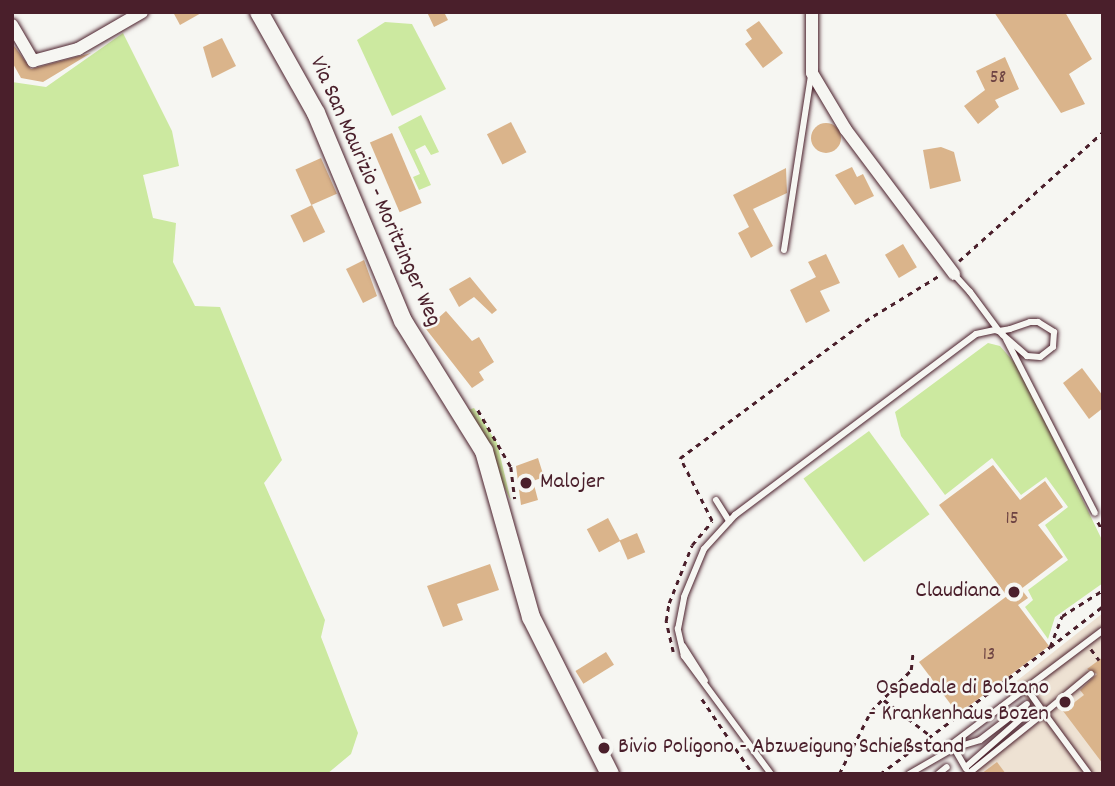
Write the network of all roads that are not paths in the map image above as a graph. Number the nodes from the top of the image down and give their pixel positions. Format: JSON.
{"nodes":[{"id":1,"x":142,"y":12,"type":"edge"},
{"id":2,"x":260,"y":12,"type":"edge"},
{"id":3,"x":812,"y":12,"type":"edge"},
{"id":4,"x":12,"y":25,"type":"edge"},
{"id":5,"x":812,"y":73,"type":"junction"},
{"id":6,"x":784,"y":250,"type":"dead end"},
{"id":7,"x":951,"y":272,"type":"joint"},
{"id":8,"x":1001,"y":333,"type":"junction"},
{"id":9,"x":716,"y":500,"type":"dead end"},
{"id":10,"x":1095,"y":513,"type":"dead end"},
{"id":11,"x":730,"y":521,"type":"junction"},
{"id":12,"x":1103,"y":630,"type":"edge"},
{"id":13,"x":1091,"y":674,"type":"dead end"},
{"id":14,"x":1026,"y":687,"type":"junction"},
{"id":15,"x":1044,"y":713,"type":"junction"},
{"id":16,"x":954,"y":748,"type":"junction"},
{"id":17,"x":944,"y":750,"type":"junction"},
{"id":18,"x":967,"y":765,"type":"junction"},
{"id":19,"x":947,"y":767,"type":"dead end"},
{"id":20,"x":771,"y":773,"type":"edge"},
{"id":21,"x":610,"y":774,"type":"edge"},
{"id":22,"x":909,"y":774,"type":"edge"},
{"id":23,"x":938,"y":774,"type":"edge"},
{"id":24,"x":966,"y":774,"type":"edge"},
{"id":25,"x":1089,"y":774,"type":"edge"}],
"edges":[{"from":1,"to":4,"type":"street"},
{"from":2,"to":21,"type":"main road","name":"Via San Maurizio - Moritzinger Weg"},
{"from":3,"to":5,"type":"street"},
{"from":5,"to":6,"type":"lane"},
{"from":5,"to":7,"type":"street"},
{"from":7,"to":8,"type":"lane"},
{"from":8,"to":8,"type":"lane"},
{"from":8,"to":10,"type":"lane"},
{"from":8,"to":11,"type":"lane"},
{"from":9,"to":11,"type":"lane"},
{"from":11,"to":20,"type":"lane"},
{"from":12,"to":14,"type":"lane"},
{"from":13,"to":15,"type":"lane"},
{"from":14,"to":15,"type":"lane"},
{"from":14,"to":17,"type":"lane"},
{"from":15,"to":24,"type":"lane"},
{"from":15,"to":25,"type":"lane"},
{"from":16,"to":17,"type":"lane"},
{"from":16,"to":18,"type":"lane"},
{"from":16,"to":18,"type":"lane"},
{"from":17,"to":22,"type":"lane"},
{"from":18,"to":24,"type":"lane"},
{"from":19,"to":23,"type":"lane"}]}
